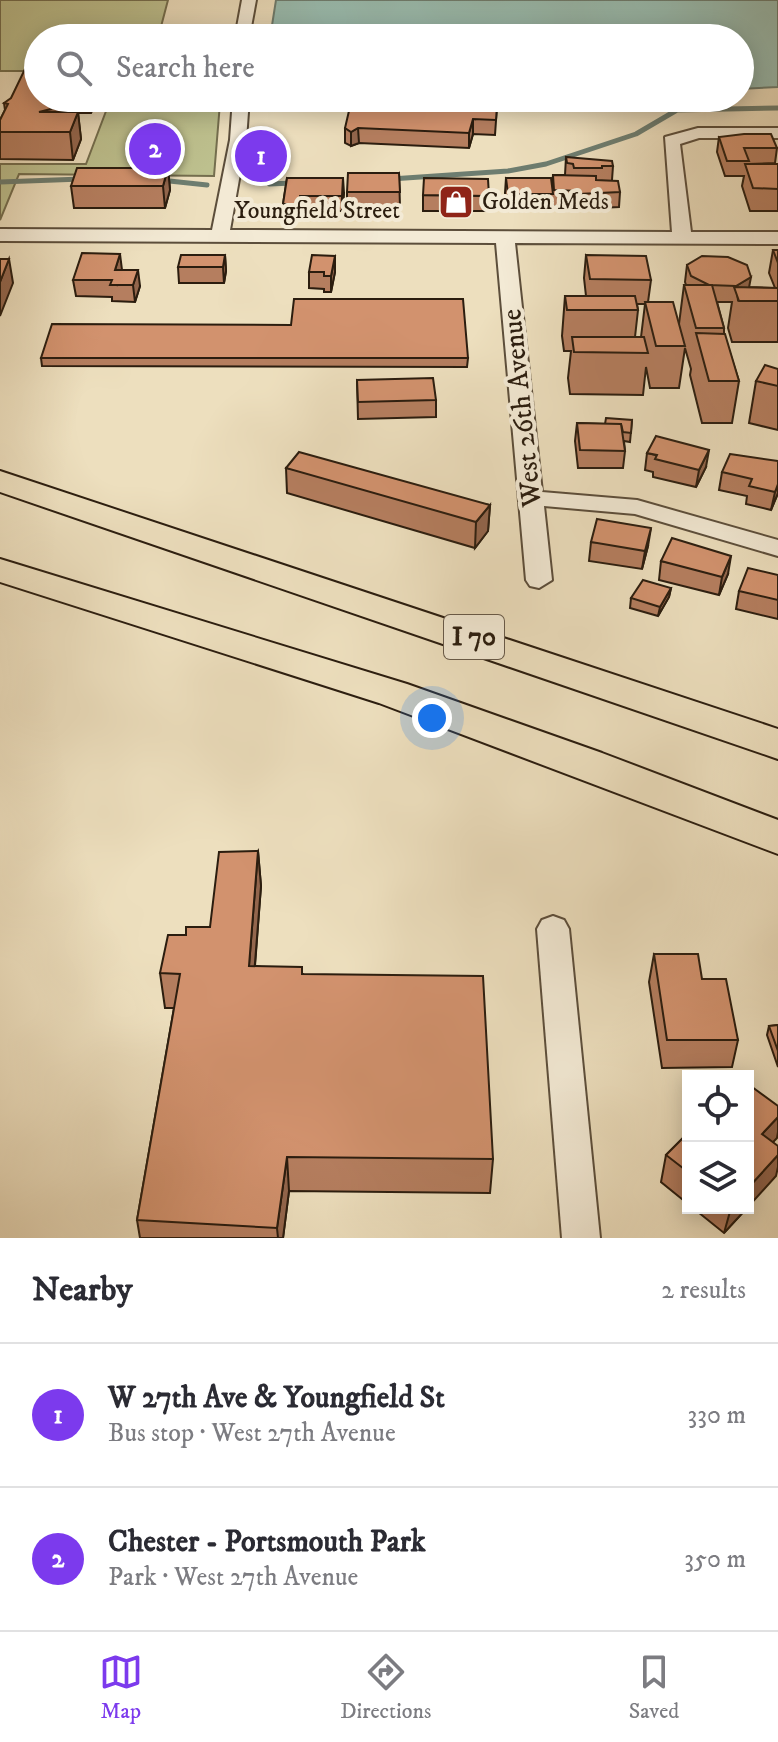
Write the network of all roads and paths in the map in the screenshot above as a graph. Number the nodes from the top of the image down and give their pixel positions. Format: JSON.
{"nodes":[{"id":1,"x":249,"y":0,"type":"edge"},
{"id":2,"x":245,"y":24,"type":"edge"},
{"id":3,"x":240,"y":112,"type":"edge"},
{"id":4,"x":778,"y":133,"type":"edge"},
{"id":5,"x":0,"y":235,"type":"edge"},
{"id":6,"x":220,"y":235,"type":"junction"},
{"id":7,"x":505,"y":236,"type":"junction"},
{"id":8,"x":682,"y":238,"type":"junction"},
{"id":9,"x":778,"y":238,"type":"edge"},
{"id":10,"x":0,"y":481,"type":"edge"},
{"id":11,"x":0,"y":498,"type":"edge"},
{"id":12,"x":530,"y":498,"type":"junction"},
{"id":13,"x":166,"y":539,"type":"junction"},
{"id":14,"x":778,"y":548,"type":"edge"},
{"id":15,"x":0,"y":570,"type":"edge"},
{"id":16,"x":539,"y":580,"type":"dead end"},
{"id":17,"x":778,"y":744,"type":"edge"},
{"id":18,"x":778,"y":838,"type":"edge"},
{"id":19,"x":553,"y":929,"type":"dead end"},
{"id":20,"x":581,"y":1238,"type":"edge"}],
"edges":[{"from":1,"to":2,"type":"street"},
{"from":3,"to":6,"type":"street"},
{"from":4,"to":8,"type":"street"},
{"from":5,"to":6,"type":"street","name":"Youngfield Street"},
{"from":6,"to":7,"type":"street","name":"Youngfield Street"},
{"from":7,"to":8,"type":"street","name":"Youngfield Street"},
{"from":7,"to":12,"type":"street","name":"West 26th Avenue"},
{"from":8,"to":9,"type":"street","name":"Youngfield Street"},
{"from":10,"to":13,"type":"highway"},
{"from":11,"to":13,"type":"highway","number":"I 70"},
{"from":12,"to":14,"type":"street"},
{"from":12,"to":16,"type":"street","name":"West 26th Avenue"},
{"from":13,"to":17,"type":"highway","number":"I 70"},
{"from":15,"to":18,"type":"highway"},
{"from":19,"to":20,"type":"street"}]}
